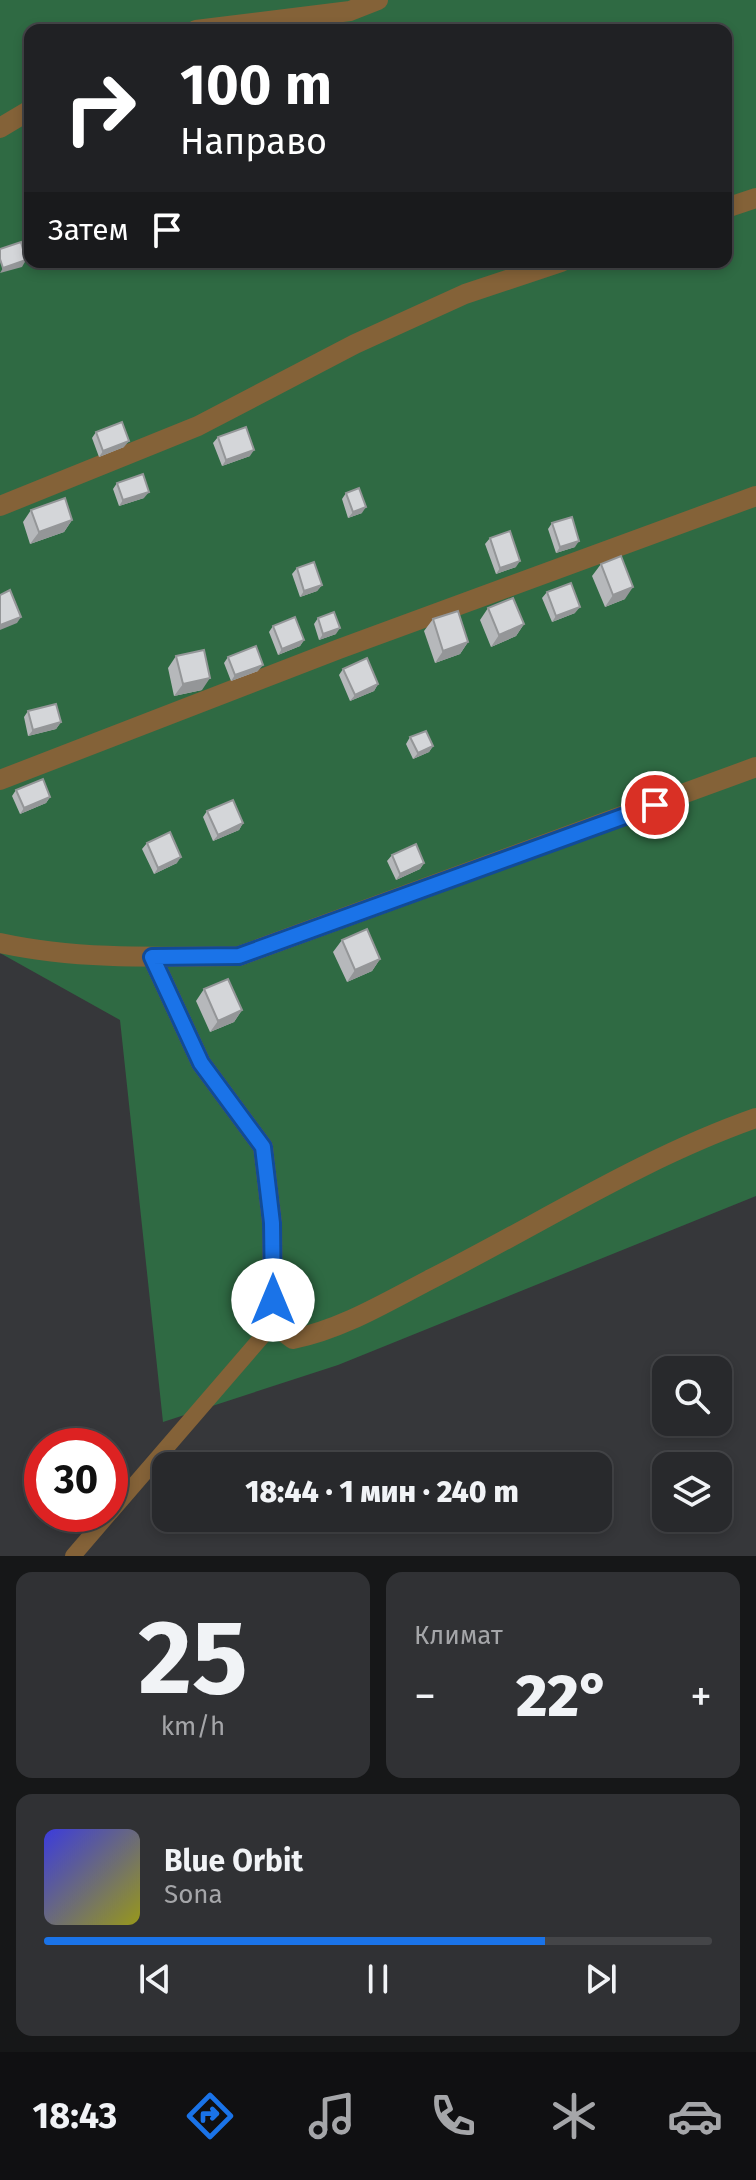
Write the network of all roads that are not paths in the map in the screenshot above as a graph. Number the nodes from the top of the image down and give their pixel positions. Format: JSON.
{"nodes":[{"id":1,"x":378,"y":0,"type":"edge"},
{"id":2,"x":245,"y":24,"type":"edge"},
{"id":3,"x":24,"y":114,"type":"edge"},
{"id":4,"x":0,"y":128,"type":"edge"},
{"id":5,"x":756,"y":198,"type":"edge"},
{"id":6,"x":732,"y":206,"type":"edge"},
{"id":7,"x":543,"y":268,"type":"edge"},
{"id":8,"x":756,"y":496,"type":"edge"},
{"id":9,"x":0,"y":506,"type":"edge"},
{"id":10,"x":756,"y":767,"type":"edge"},
{"id":11,"x":0,"y":780,"type":"edge"},
{"id":12,"x":0,"y":943,"type":"edge"},
{"id":13,"x":152,"y":957,"type":"junction"},
{"id":14,"x":756,"y":1118,"type":"edge"},
{"id":15,"x":273,"y":1324,"type":"junction"},
{"id":16,"x":128,"y":1493,"type":"edge"},
{"id":17,"x":94,"y":1532,"type":"edge"},
{"id":18,"x":73,"y":1556,"type":"edge"}],
"edges":[{"from":1,"to":2,"type":"street"},
{"from":3,"to":4,"type":"street"},
{"from":5,"to":6,"type":"street"},
{"from":7,"to":9,"type":"street"},
{"from":8,"to":11,"type":"street"},
{"from":10,"to":13,"type":"street"},
{"from":12,"to":13,"type":"street"},
{"from":13,"to":15,"type":"street"},
{"from":14,"to":15,"type":"street"},
{"from":15,"to":16,"type":"lane"},
{"from":17,"to":18,"type":"lane"}]}
